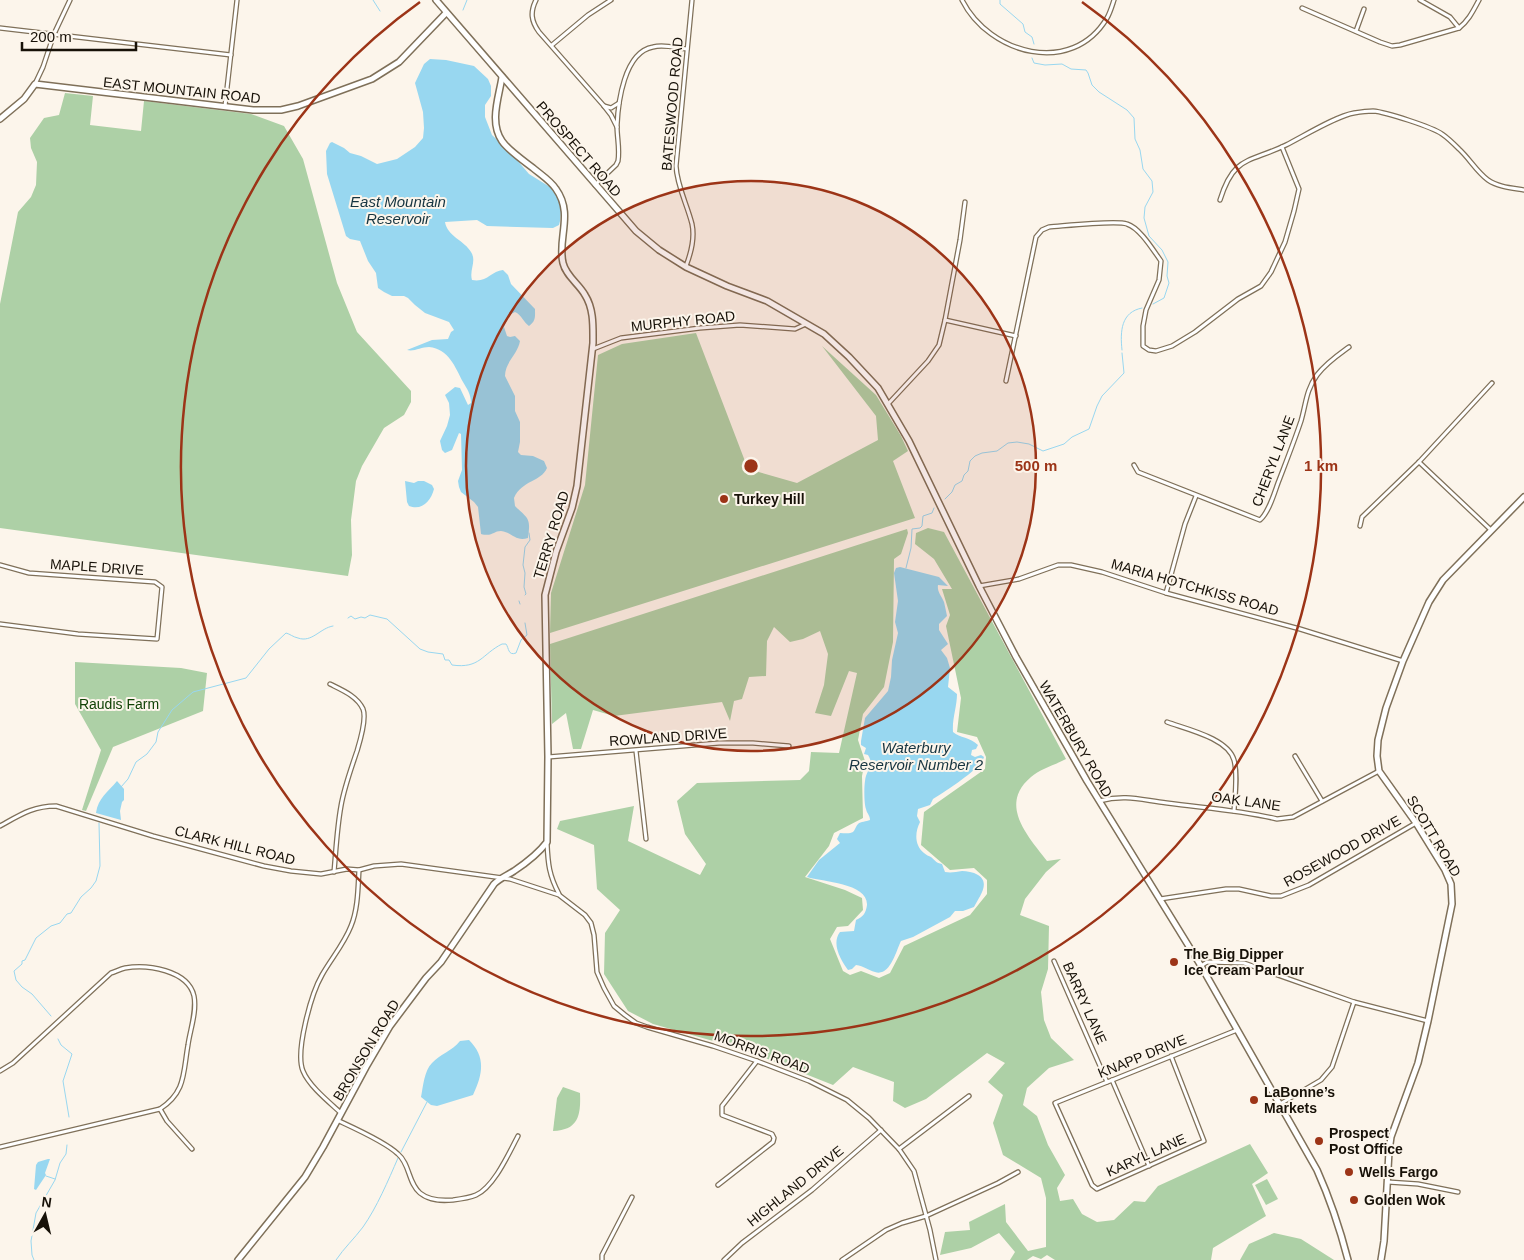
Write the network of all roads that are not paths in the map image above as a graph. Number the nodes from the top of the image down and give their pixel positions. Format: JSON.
{"nodes":[{"id":1,"x":70,"y":0,"type":"edge"},
{"id":2,"x":236,"y":0,"type":"edge"},
{"id":3,"x":536,"y":0,"type":"edge"},
{"id":4,"x":610,"y":0,"type":"edge"},
{"id":5,"x":692,"y":0,"type":"edge"},
{"id":6,"x":962,"y":0,"type":"edge"},
{"id":7,"x":1114,"y":0,"type":"edge"},
{"id":8,"x":1420,"y":0,"type":"edge"},
{"id":9,"x":1479,"y":0,"type":"edge"},
{"id":10,"x":437,"y":1,"type":"edge"},
{"id":11,"x":1302,"y":8,"type":"dead end"},
{"id":12,"x":1364,"y":9,"type":"dead end"},
{"id":13,"x":446,"y":13,"type":"junction"},
{"id":14,"x":0,"y":28,"type":"edge"},
{"id":15,"x":1459,"y":28,"type":"junction"},
{"id":16,"x":1356,"y":32,"type":"junction"},
{"id":17,"x":54,"y":34,"type":"junction"},
{"id":18,"x":552,"y":46,"type":"junction"},
{"id":19,"x":687,"y":49,"type":"junction"},
{"id":20,"x":230,"y":55,"type":"junction"},
{"id":21,"x":502,"y":77,"type":"junction"},
{"id":22,"x":35,"y":84,"type":"junction"},
{"id":23,"x":619,"y":103,"type":"junction"},
{"id":24,"x":604,"y":106,"type":"junction"},
{"id":25,"x":225,"y":107,"type":"junction"},
{"id":26,"x":0,"y":120,"type":"edge"},
{"id":27,"x":617,"y":127,"type":"junction"},
{"id":28,"x":1282,"y":147,"type":"junction"},
{"id":29,"x":594,"y":185,"type":"junction"},
{"id":30,"x":1524,"y":190,"type":"edge"},
{"id":31,"x":1220,"y":200,"type":"dead end"},
{"id":32,"x":965,"y":202,"type":"dead end"},
{"id":33,"x":686,"y":267,"type":"junction"},
{"id":34,"x":727,"y":286,"type":"joint"},
{"id":35,"x":946,"y":320,"type":"junction"},
{"id":36,"x":806,"y":324,"type":"junction"},
{"id":37,"x":1016,"y":336,"type":"junction"},
{"id":38,"x":1349,"y":347,"type":"dead end"},
{"id":39,"x":592,"y":350,"type":"junction"},
{"id":40,"x":1006,"y":381,"type":"dead end"},
{"id":41,"x":1492,"y":383,"type":"dead end"},
{"id":42,"x":888,"y":404,"type":"junction"},
{"id":43,"x":1419,"y":462,"type":"junction"},
{"id":44,"x":1134,"y":464,"type":"dead end"},
{"id":45,"x":1196,"y":496,"type":"junction"},
{"id":46,"x":1524,"y":497,"type":"edge"},
{"id":47,"x":1360,"y":526,"type":"dead end"},
{"id":48,"x":1491,"y":530,"type":"junction"},
{"id":49,"x":0,"y":565,"type":"edge"},
{"id":50,"x":979,"y":586,"type":"junction"},
{"id":51,"x":1166,"y":593,"type":"junction"},
{"id":52,"x":0,"y":624,"type":"edge"},
{"id":53,"x":1403,"y":661,"type":"junction"},
{"id":54,"x":330,"y":684,"type":"dead end"},
{"id":55,"x":1167,"y":722,"type":"dead end"},
{"id":56,"x":790,"y":746,"type":"dead end"},
{"id":57,"x":636,"y":751,"type":"junction"},
{"id":58,"x":1295,"y":756,"type":"dead end"},
{"id":59,"x":548,"y":757,"type":"junction"},
{"id":60,"x":1380,"y":771,"type":"junction"},
{"id":61,"x":1099,"y":801,"type":"junction"},
{"id":62,"x":1322,"y":801,"type":"junction"},
{"id":63,"x":1234,"y":811,"type":"junction"},
{"id":64,"x":1416,"y":823,"type":"junction"},
{"id":65,"x":0,"y":826,"type":"edge"},
{"id":66,"x":646,"y":839,"type":"dead end"},
{"id":67,"x":547,"y":842,"type":"junction"},
{"id":68,"x":359,"y":870,"type":"junction"},
{"id":69,"x":334,"y":872,"type":"junction"},
{"id":70,"x":500,"y":878,"type":"junction"},
{"id":71,"x":559,"y":895,"type":"junction"},
{"id":72,"x":1159,"y":899,"type":"junction"},
{"id":73,"x":1054,"y":961,"type":"dead end"},
{"id":74,"x":1201,"y":966,"type":"junction"},
{"id":75,"x":1354,"y":1002,"type":"junction"},
{"id":76,"x":1428,"y":1021,"type":"junction"},
{"id":77,"x":1237,"y":1030,"type":"junction"},
{"id":78,"x":1171,"y":1056,"type":"junction"},
{"id":79,"x":757,"y":1061,"type":"junction"},
{"id":80,"x":0,"y":1071,"type":"edge"},
{"id":81,"x":1112,"y":1080,"type":"junction"},
{"id":82,"x":1107,"y":1082,"type":"junction"},
{"id":83,"x":969,"y":1096,"type":"dead end"},
{"id":84,"x":1280,"y":1104,"type":"junction"},
{"id":85,"x":160,"y":1109,"type":"junction"},
{"id":86,"x":340,"y":1114,"type":"junction"},
{"id":87,"x":337,"y":1120,"type":"junction"},
{"id":88,"x":881,"y":1130,"type":"junction"},
{"id":89,"x":518,"y":1136,"type":"dead end"},
{"id":90,"x":0,"y":1147,"type":"edge"},
{"id":91,"x":192,"y":1149,"type":"dead end"},
{"id":92,"x":899,"y":1149,"type":"junction"},
{"id":93,"x":1148,"y":1166,"type":"junction"},
{"id":94,"x":1018,"y":1172,"type":"dead end"},
{"id":95,"x":1387,"y":1182,"type":"junction"},
{"id":96,"x":718,"y":1185,"type":"dead end"},
{"id":97,"x":1097,"y":1189,"type":"joint"},
{"id":98,"x":1458,"y":1192,"type":"dead end"},
{"id":99,"x":632,"y":1196,"type":"dead end"},
{"id":100,"x":926,"y":1216,"type":"junction"},
{"id":101,"x":238,"y":1260,"type":"edge"},
{"id":102,"x":602,"y":1260,"type":"edge"},
{"id":103,"x":724,"y":1260,"type":"edge"},
{"id":104,"x":842,"y":1260,"type":"edge"},
{"id":105,"x":936,"y":1260,"type":"edge"},
{"id":106,"x":1348,"y":1260,"type":"edge"},
{"id":107,"x":1381,"y":1260,"type":"edge"}],
"edges":[{"from":1,"to":17,"type":"street"},
{"from":2,"to":20,"type":"street"},
{"from":3,"to":18,"type":"street"},
{"from":4,"to":18,"type":"street"},
{"from":5,"to":19,"type":"street","name":"BATESWOOD ROAD"},
{"from":6,"to":7,"type":"street"},
{"from":8,"to":15,"type":"street"},
{"from":9,"to":15,"type":"street"},
{"from":10,"to":13,"type":"main road","name":"PROSPECT ROAD"},
{"from":11,"to":16,"type":"street"},
{"from":12,"to":16,"type":"street"},
{"from":13,"to":21,"type":"main road","name":"PROSPECT ROAD"},
{"from":13,"to":25,"type":"main road","name":"EAST MOUNTAIN ROAD"},
{"from":14,"to":17,"type":"street"},
{"from":15,"to":16,"type":"street"},
{"from":17,"to":20,"type":"street"},
{"from":17,"to":22,"type":"street"},
{"from":18,"to":24,"type":"street"},
{"from":19,"to":23,"type":"street"},
{"from":19,"to":33,"type":"street","name":"BATESWOOD ROAD"},
{"from":20,"to":25,"type":"street"},
{"from":21,"to":29,"type":"main road","name":"PROSPECT ROAD"},
{"from":21,"to":39,"type":"main road","name":"TERRY ROAD"},
{"from":22,"to":25,"type":"main road","name":"EAST MOUNTAIN ROAD"},
{"from":22,"to":26,"type":"main road"},
{"from":23,"to":24,"type":"street"},
{"from":23,"to":27,"type":"street"},
{"from":24,"to":27,"type":"street"},
{"from":27,"to":29,"type":"street"},
{"from":28,"to":30,"type":"street"},
{"from":28,"to":31,"type":"street"},
{"from":28,"to":37,"type":"street"},
{"from":29,"to":33,"type":"main road","name":"PROSPECT ROAD"},
{"from":32,"to":35,"type":"street"},
{"from":33,"to":34,"type":"main road","name":"PROSPECT ROAD"},
{"from":34,"to":36,"type":"main road","name":"WATERBURY ROAD"},
{"from":35,"to":37,"type":"street"},
{"from":35,"to":42,"type":"street"},
{"from":36,"to":39,"type":"street","name":"MURPHY ROAD"},
{"from":36,"to":42,"type":"main road","name":"WATERBURY ROAD"},
{"from":37,"to":40,"type":"street"},
{"from":38,"to":45,"type":"street","name":"CHERYL LANE"},
{"from":39,"to":59,"type":"main road","name":"TERRY ROAD"},
{"from":41,"to":43,"type":"street"},
{"from":42,"to":50,"type":"main road","name":"WATERBURY ROAD"},
{"from":43,"to":47,"type":"street"},
{"from":43,"to":48,"type":"street"},
{"from":44,"to":45,"type":"street","name":"CHERYL LANE"},
{"from":45,"to":51,"type":"street"},
{"from":46,"to":48,"type":"main road"},
{"from":48,"to":53,"type":"main road"},
{"from":49,"to":52,"type":"street","name":"MAPLE DRIVE"},
{"from":50,"to":51,"type":"street","name":"MARIA HOTCHKISS ROAD"},
{"from":50,"to":61,"type":"main road","name":"WATERBURY ROAD"},
{"from":51,"to":53,"type":"street","name":"MARIA HOTCHKISS ROAD"},
{"from":53,"to":60,"type":"main road"},
{"from":54,"to":69,"type":"street"},
{"from":55,"to":63,"type":"street"},
{"from":56,"to":57,"type":"street","name":"ROWLAND DRIVE"},
{"from":57,"to":59,"type":"street","name":"ROWLAND DRIVE"},
{"from":57,"to":66,"type":"street"},
{"from":58,"to":62,"type":"street"},
{"from":59,"to":67,"type":"main road","name":"TERRY ROAD"},
{"from":60,"to":62,"type":"street","name":"OAK LANE"},
{"from":60,"to":64,"type":"main road","name":"SCOTT ROAD"},
{"from":61,"to":63,"type":"street","name":"OAK LANE"},
{"from":61,"to":72,"type":"main road","name":"WATERBURY ROAD"},
{"from":62,"to":63,"type":"street","name":"OAK LANE"},
{"from":64,"to":72,"type":"street","name":"ROSEWOOD DRIVE"},
{"from":64,"to":76,"type":"main road","name":"SCOTT ROAD"},
{"from":65,"to":69,"type":"street","name":"CLARK HILL ROAD"},
{"from":67,"to":70,"type":"main road","name":"BRONSON ROAD"},
{"from":67,"to":71,"type":"street","name":"TERRY ROAD"},
{"from":68,"to":69,"type":"street","name":"CLARK HILL ROAD"},
{"from":68,"to":70,"type":"street","name":"CLARK HILL ROAD"},
{"from":68,"to":86,"type":"street"},
{"from":70,"to":71,"type":"street","name":"CLARK HILL ROAD"},
{"from":70,"to":86,"type":"main road","name":"BRONSON ROAD"},
{"from":71,"to":79,"type":"street","name":"MORRIS ROAD"},
{"from":72,"to":74,"type":"main road","name":"WATERBURY ROAD"},
{"from":73,"to":82,"type":"street","name":"BARRY LANE"},
{"from":74,"to":75,"type":"street"},
{"from":74,"to":77,"type":"main road","name":"WATERBURY ROAD"},
{"from":75,"to":76,"type":"street"},
{"from":75,"to":84,"type":"street"},
{"from":76,"to":95,"type":"main road","name":"SCOTT ROAD"},
{"from":77,"to":78,"type":"street","name":"KNAPP DRIVE"},
{"from":77,"to":84,"type":"main road","name":"WATERBURY ROAD"},
{"from":78,"to":81,"type":"street","name":"KNAPP DRIVE"},
{"from":78,"to":93,"type":"street","name":"KARYL LANE"},
{"from":79,"to":88,"type":"street","name":"MORRIS ROAD"},
{"from":79,"to":96,"type":"street"},
{"from":80,"to":85,"type":"street"},
{"from":81,"to":82,"type":"street","name":"KNAPP DRIVE"},
{"from":81,"to":93,"type":"street"},
{"from":82,"to":97,"type":"street","name":"KNAPP DRIVE"},
{"from":83,"to":92,"type":"street"},
{"from":84,"to":106,"type":"main road","name":"WATERBURY ROAD"},
{"from":85,"to":90,"type":"street"},
{"from":85,"to":91,"type":"street"},
{"from":86,"to":87,"type":"main road","name":"BRONSON ROAD"},
{"from":87,"to":89,"type":"street"},
{"from":87,"to":101,"type":"main road","name":"BRONSON ROAD"},
{"from":88,"to":92,"type":"street","name":"MORRIS ROAD"},
{"from":88,"to":103,"type":"street","name":"HIGHLAND DRIVE"},
{"from":92,"to":100,"type":"street","name":"MORRIS ROAD"},
{"from":93,"to":97,"type":"street","name":"KARYL LANE"},
{"from":94,"to":100,"type":"street"},
{"from":95,"to":98,"type":"street"},
{"from":95,"to":107,"type":"main road","name":"SCOTT ROAD"},
{"from":99,"to":102,"type":"street"},
{"from":100,"to":104,"type":"street"},
{"from":100,"to":105,"type":"street","name":"MORRIS ROAD"}]}
